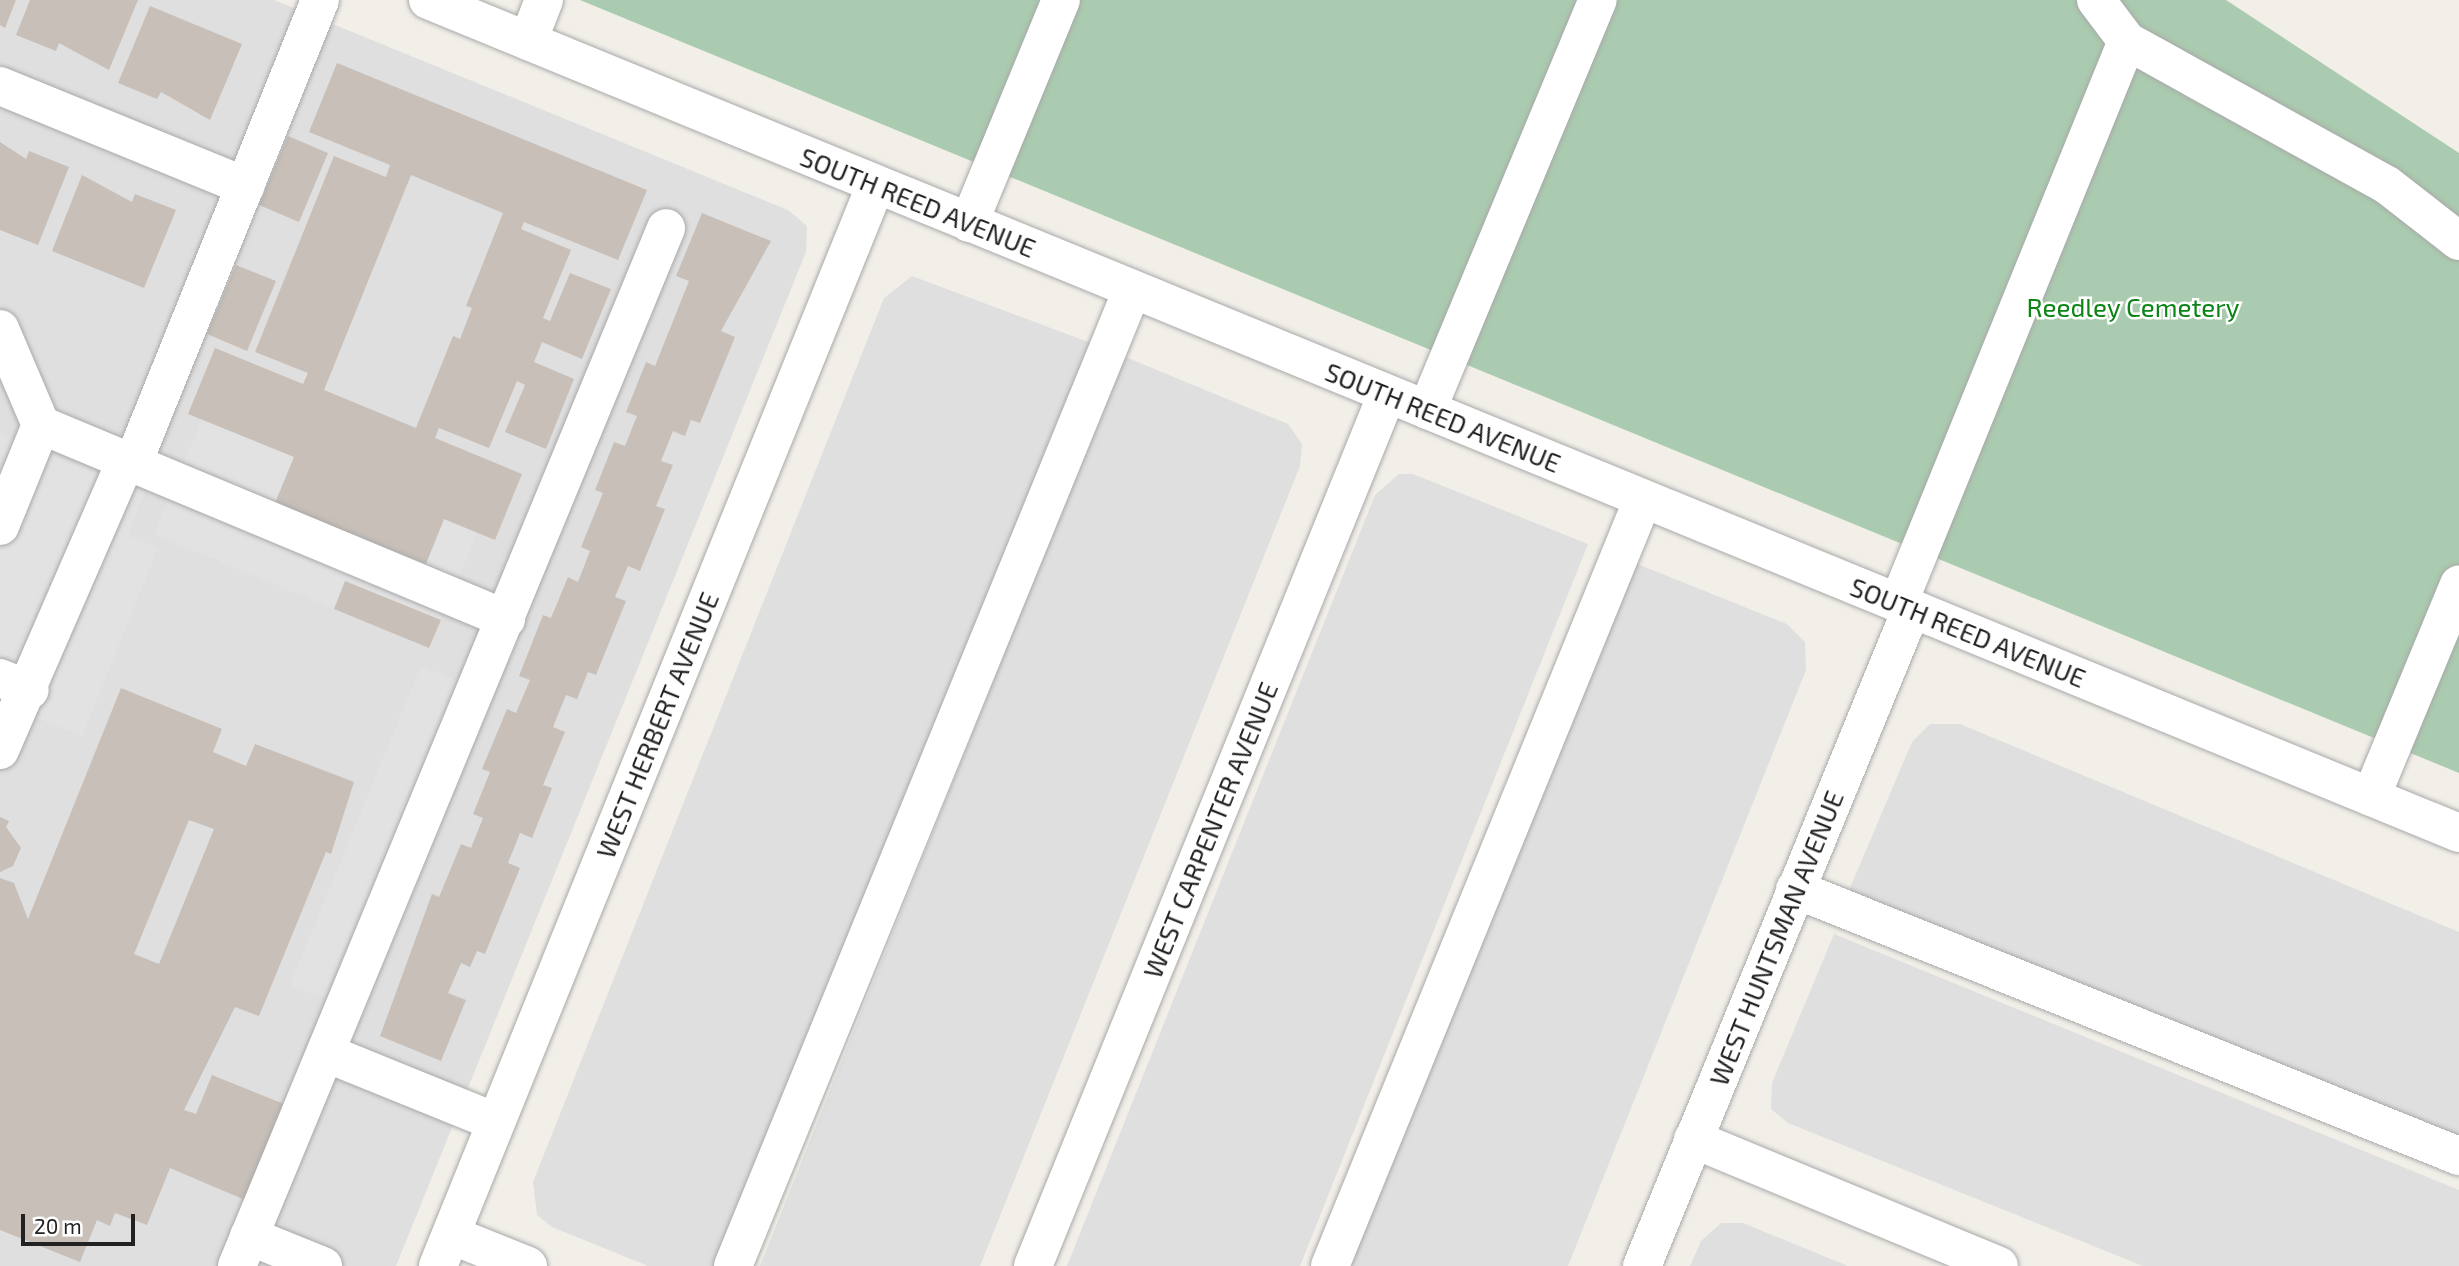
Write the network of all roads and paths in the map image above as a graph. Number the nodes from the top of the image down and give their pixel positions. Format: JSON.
{"nodes":[{"id":1,"x":320,"y":0,"type":"edge"},
{"id":2,"x":428,"y":0,"type":"edge"},
{"id":3,"x":544,"y":0,"type":"edge"},
{"id":4,"x":1060,"y":0,"type":"edge"},
{"id":5,"x":1598,"y":0,"type":"edge"},
{"id":6,"x":2096,"y":0,"type":"edge"},
{"id":7,"x":528,"y":41,"type":"junction"},
{"id":8,"x":2127,"y":41,"type":"junction"},
{"id":9,"x":0,"y":86,"type":"edge"},
{"id":10,"x":876,"y":184,"type":"junction"},
{"id":11,"x":245,"y":186,"type":"junction"},
{"id":12,"x":969,"y":222,"type":"junction"},
{"id":13,"x":666,"y":228,"type":"dead end"},
{"id":14,"x":2459,"y":241,"type":"edge"},
{"id":15,"x":1132,"y":290,"type":"junction"},
{"id":16,"x":0,"y":329,"type":"edge"},
{"id":17,"x":1387,"y":394,"type":"junction"},
{"id":18,"x":1427,"y":410,"type":"junction"},
{"id":19,"x":41,"y":425,"type":"junction"},
{"id":20,"x":129,"y":462,"type":"junction"},
{"id":21,"x":1643,"y":499,"type":"junction"},
{"id":22,"x":0,"y":526,"type":"edge"},
{"id":23,"x":2459,"y":585,"type":"edge"},
{"id":24,"x":1905,"y":607,"type":"junction"},
{"id":25,"x":506,"y":619,"type":"junction"},
{"id":26,"x":15,"y":684,"type":"edge"},
{"id":27,"x":0,"y":750,"type":"edge"},
{"id":28,"x":2371,"y":797,"type":"junction"},
{"id":29,"x":2459,"y":833,"type":"edge"},
{"id":30,"x":1795,"y":889,"type":"junction"},
{"id":31,"x":326,"y":1053,"type":"junction"},
{"id":32,"x":496,"y":1122,"type":"junction"},
{"id":33,"x":1693,"y":1139,"type":"junction"},
{"id":34,"x":2459,"y":1156,"type":"edge"},
{"id":35,"x":444,"y":1250,"type":"edge"},
{"id":36,"x":243,"y":1251,"type":"edge"},
{"id":37,"x":323,"y":1266,"type":"edge"},
{"id":38,"x":528,"y":1266,"type":"edge"},
{"id":39,"x":733,"y":1266,"type":"edge"},
{"id":40,"x":1034,"y":1266,"type":"edge"},
{"id":41,"x":1330,"y":1266,"type":"edge"},
{"id":42,"x":1642,"y":1266,"type":"edge"},
{"id":43,"x":1999,"y":1266,"type":"edge"}],
"edges":[{"from":1,"to":11,"type":"street"},
{"from":2,"to":7,"type":"street","name":"SOUTH REED AVENUE"},
{"from":3,"to":7,"type":"street"},
{"from":4,"to":12,"type":"street"},
{"from":5,"to":18,"type":"street"},
{"from":6,"to":8,"type":"street"},
{"from":7,"to":10,"type":"street","name":"SOUTH REED AVENUE"},
{"from":8,"to":14,"type":"street"},
{"from":8,"to":24,"type":"street","name":"WEST HUNTSMAN AVENUE"},
{"from":9,"to":11,"type":"street"},
{"from":10,"to":12,"type":"street","name":"SOUTH REED AVENUE"},
{"from":10,"to":32,"type":"street","name":"WEST HERBERT AVENUE"},
{"from":11,"to":20,"type":"street"},
{"from":12,"to":15,"type":"street","name":"SOUTH REED AVENUE"},
{"from":13,"to":25,"type":"street"},
{"from":15,"to":17,"type":"street","name":"SOUTH REED AVENUE"},
{"from":15,"to":39,"type":"street"},
{"from":16,"to":19,"type":"street"},
{"from":17,"to":18,"type":"street","name":"SOUTH REED AVENUE"},
{"from":17,"to":40,"type":"street","name":"WEST CARPENTER AVENUE"},
{"from":18,"to":21,"type":"street","name":"SOUTH REED AVENUE"},
{"from":19,"to":20,"type":"street"},
{"from":19,"to":22,"type":"street"},
{"from":20,"to":25,"type":"street"},
{"from":20,"to":26,"type":"street"},
{"from":21,"to":24,"type":"street","name":"SOUTH REED AVENUE"},
{"from":21,"to":41,"type":"street"},
{"from":23,"to":28,"type":"street"},
{"from":24,"to":28,"type":"street","name":"SOUTH REED AVENUE"},
{"from":24,"to":30,"type":"street","name":"WEST HUNTSMAN AVENUE"},
{"from":25,"to":31,"type":"street"},
{"from":26,"to":27,"type":"street"},
{"from":28,"to":29,"type":"street","name":"SOUTH REED AVENUE"},
{"from":30,"to":33,"type":"street","name":"WEST HUNTSMAN AVENUE"},
{"from":30,"to":34,"type":"street"},
{"from":31,"to":32,"type":"street"},
{"from":31,"to":36,"type":"street"},
{"from":32,"to":35,"type":"street","name":"WEST HERBERT AVENUE"},
{"from":33,"to":42,"type":"street","name":"WEST HUNTSMAN AVENUE"},
{"from":33,"to":43,"type":"street"},
{"from":35,"to":38,"type":"street"},
{"from":36,"to":37,"type":"street"}]}
